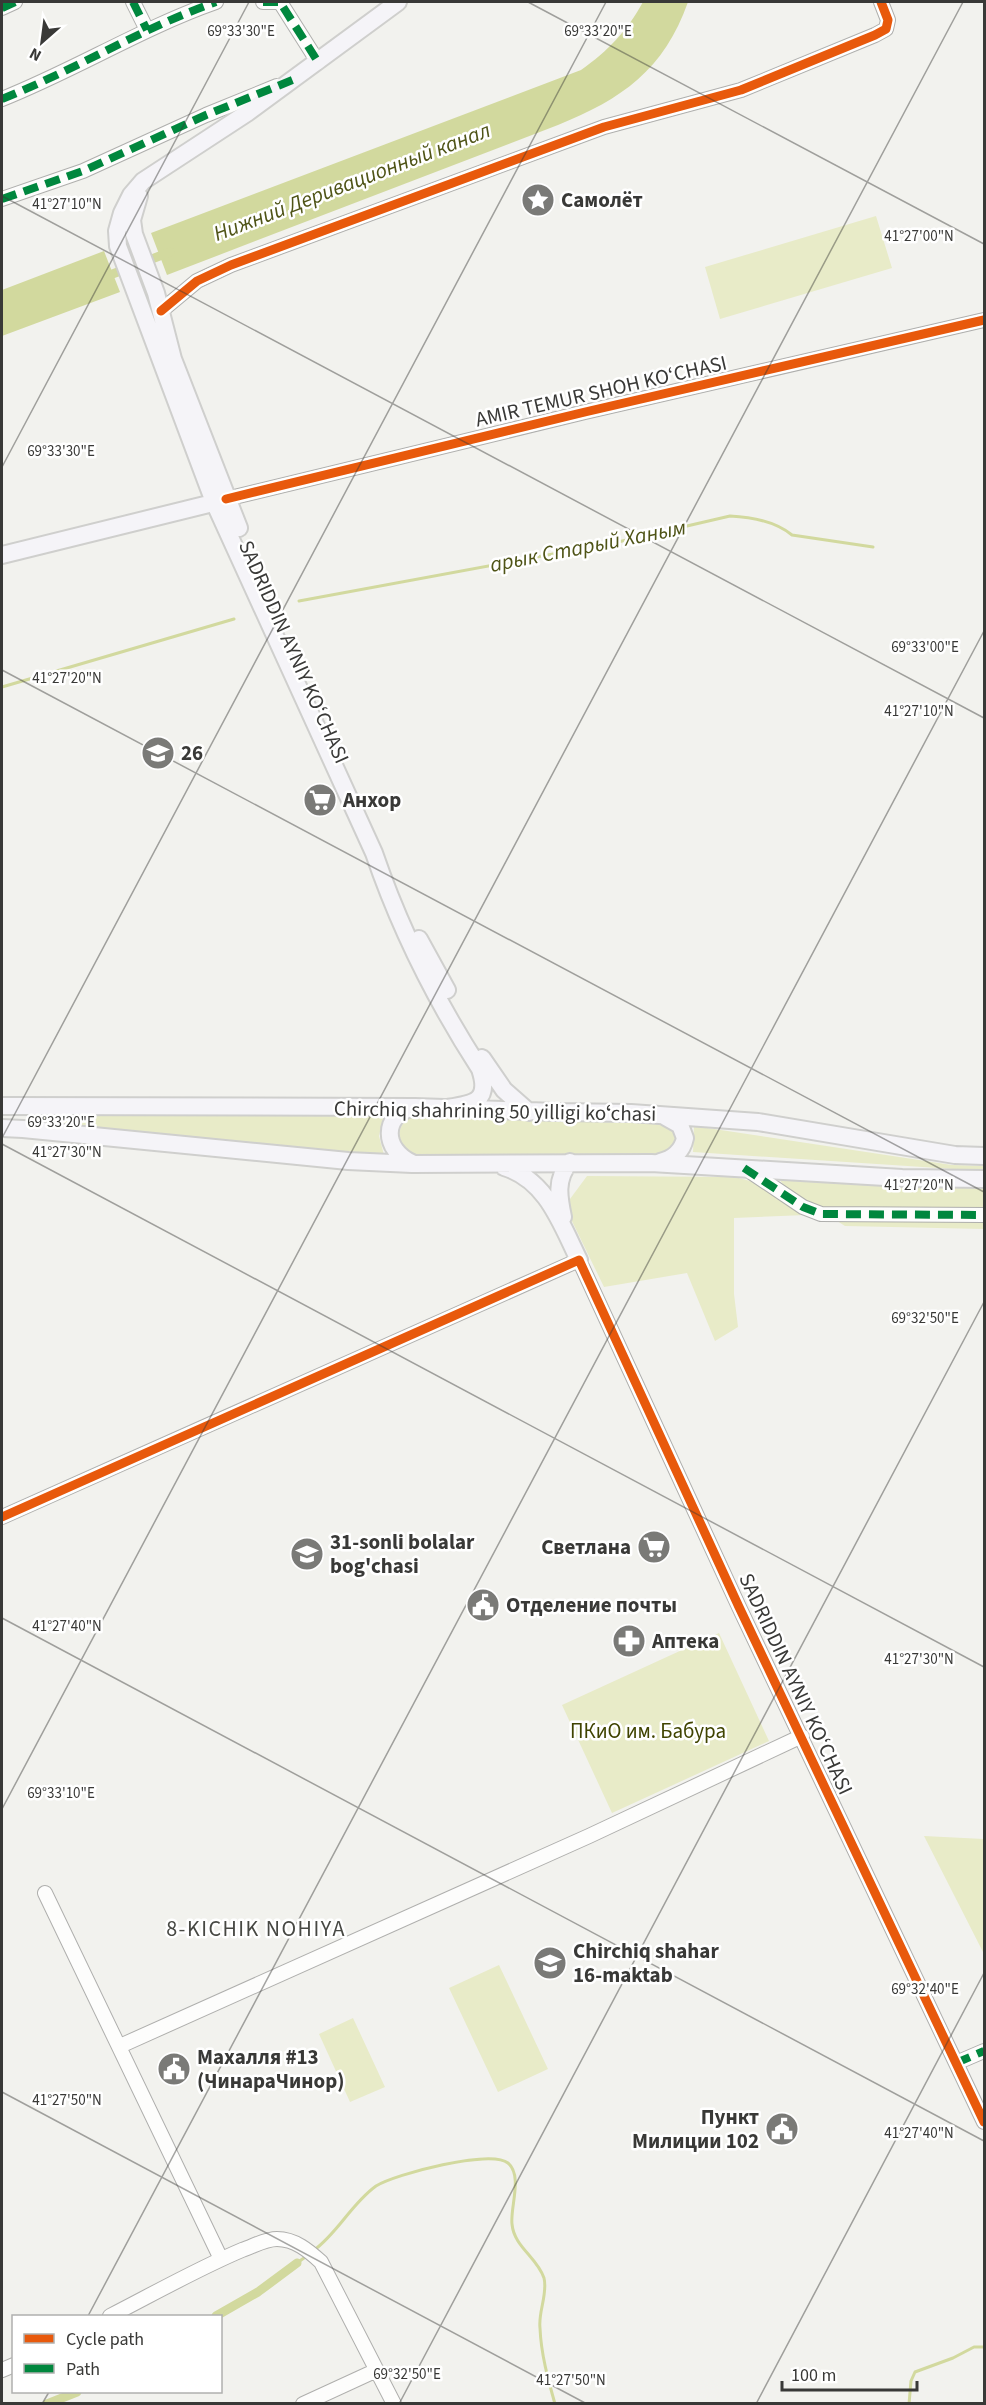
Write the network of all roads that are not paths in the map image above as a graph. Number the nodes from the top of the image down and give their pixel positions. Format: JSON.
{"nodes":[{"id":1,"x":15,"y":2,"type":"edge"},
{"id":2,"x":133,"y":2,"type":"edge"},
{"id":3,"x":216,"y":2,"type":"edge"},
{"id":4,"x":263,"y":2,"type":"edge"},
{"id":5,"x":398,"y":2,"type":"edge"},
{"id":6,"x":881,"y":2,"type":"edge"},
{"id":7,"x":2,"y":8,"type":"edge"},
{"id":8,"x":147,"y":30,"type":"junction"},
{"id":9,"x":318,"y":62,"type":"junction"},
{"id":10,"x":295,"y":79,"type":"junction"},
{"id":11,"x":2,"y":99,"type":"edge"},
{"id":12,"x":160,"y":170,"type":"junction"},
{"id":13,"x":2,"y":199,"type":"edge"},
{"id":14,"x":161,"y":311,"type":"junction"},
{"id":15,"x":984,"y":320,"type":"edge"},
{"id":16,"x":220,"y":501,"type":"junction"},
{"id":17,"x":2,"y":555,"type":"edge"},
{"id":18,"x":2,"y":1106,"type":"edge"},
{"id":19,"x":24,"y":1106,"type":"junction"},
{"id":20,"x":415,"y":1107,"type":"junction"},
{"id":21,"x":447,"y":1108,"type":"junction"},
{"id":22,"x":529,"y":1112,"type":"junction"},
{"id":23,"x":653,"y":1114,"type":"junction"},
{"id":24,"x":2,"y":1128,"type":"edge"},
{"id":25,"x":22,"y":1129,"type":"junction"},
{"id":26,"x":984,"y":1156,"type":"edge"},
{"id":27,"x":570,"y":1162,"type":"junction"},
{"id":28,"x":651,"y":1163,"type":"junction"},
{"id":29,"x":412,"y":1164,"type":"junction"},
{"id":30,"x":492,"y":1164,"type":"junction"},
{"id":31,"x":744,"y":1168,"type":"junction"},
{"id":32,"x":984,"y":1179,"type":"edge"},
{"id":33,"x":984,"y":1215,"type":"edge"},
{"id":34,"x":579,"y":1260,"type":"junction"},
{"id":35,"x":2,"y":1517,"type":"edge"},
{"id":36,"x":802,"y":1736,"type":"junction"},
{"id":37,"x":45,"y":1893,"type":"dead end"},
{"id":38,"x":120,"y":2046,"type":"junction"},
{"id":39,"x":984,"y":2051,"type":"edge"},
{"id":40,"x":956,"y":2063,"type":"junction"},
{"id":41,"x":984,"y":2122,"type":"edge"},
{"id":42,"x":221,"y":2259,"type":"junction"},
{"id":43,"x":112,"y":2315,"type":"edge"},
{"id":44,"x":377,"y":2370,"type":"junction"},
{"id":45,"x":303,"y":2403,"type":"edge"},
{"id":46,"x":394,"y":2403,"type":"edge"}],
"edges":[{"from":1,"to":7,"type":"street"},
{"from":2,"to":8,"type":"street"},
{"from":3,"to":8,"type":"street"},
{"from":4,"to":9,"type":"street"},
{"from":5,"to":9,"type":"main road","name":"SADRIDDIN AYNIY KO‘CHASI"},
{"from":6,"to":14,"type":"street"},
{"from":8,"to":11,"type":"street"},
{"from":9,"to":10,"type":"main road","name":"SADRIDDIN AYNIY KO‘CHASI"},
{"from":10,"to":12,"type":"main road","name":"SADRIDDIN AYNIY KO‘CHASI"},
{"from":10,"to":13,"type":"street","name":"SADRIDDIN AYNIY KO‘CHASI"},
{"from":12,"to":14,"type":"main road","name":"SADRIDDIN AYNIY KO‘CHASI"},
{"from":12,"to":16,"type":"main road","name":"SADRIDDIN AYNIY KO‘CHASI"},
{"from":14,"to":16,"type":"main road","name":"SADRIDDIN AYNIY KO‘CHASI"},
{"from":15,"to":16,"type":"street","name":"AMIR TEMUR SHOH KO‘CHASI"},
{"from":16,"to":17,"type":"main road","name":"AMIR TEMUR SHOH KO‘CHASI"},
{"from":16,"to":21,"type":"main road","name":"SADRIDDIN AYNIY KO‘CHASI"},
{"from":16,"to":22,"type":"main road","name":"SADRIDDIN AYNIY KO‘CHASI"},
{"from":18,"to":19,"type":"main road","name":"Chirchiq shahrining 50 yilligi koʻchasi"},
{"from":19,"to":20,"type":"main road","name":"Chirchiq shahrining 50 yilligi koʻchasi"},
{"from":19,"to":25,"type":"main road"},
{"from":20,"to":21,"type":"main road","name":"Chirchiq shahrining 50 yilligi koʻchasi"},
{"from":20,"to":29,"type":"main road"},
{"from":21,"to":22,"type":"main road","name":"Chirchiq shahrining 50 yilligi koʻchasi"},
{"from":22,"to":23,"type":"main road","name":"Chirchiq shahrining 50 yilligi koʻchasi"},
{"from":23,"to":26,"type":"main road","name":"Chirchiq shahrining 50 yilligi koʻchasi"},
{"from":23,"to":28,"type":"main road"},
{"from":24,"to":25,"type":"main road"},
{"from":25,"to":29,"type":"main road"},
{"from":27,"to":28,"type":"main road"},
{"from":27,"to":30,"type":"main road"},
{"from":27,"to":34,"type":"main road"},
{"from":28,"to":31,"type":"main road"},
{"from":29,"to":30,"type":"main road"},
{"from":30,"to":34,"type":"main road"},
{"from":31,"to":32,"type":"main road"},
{"from":31,"to":33,"type":"street"},
{"from":34,"to":35,"type":"street"},
{"from":34,"to":36,"type":"street","name":"SADRIDDIN AYNIY KO‘CHASI"},
{"from":36,"to":38,"type":"street"},
{"from":36,"to":40,"type":"street","name":"SADRIDDIN AYNIY KO‘CHASI"},
{"from":37,"to":38,"type":"street"},
{"from":38,"to":42,"type":"street"},
{"from":39,"to":40,"type":"street"},
{"from":40,"to":41,"type":"street","name":"SADRIDDIN AYNIY KO‘CHASI"},
{"from":42,"to":43,"type":"street"},
{"from":42,"to":44,"type":"street"},
{"from":44,"to":45,"type":"street"},
{"from":44,"to":46,"type":"street"}]}
